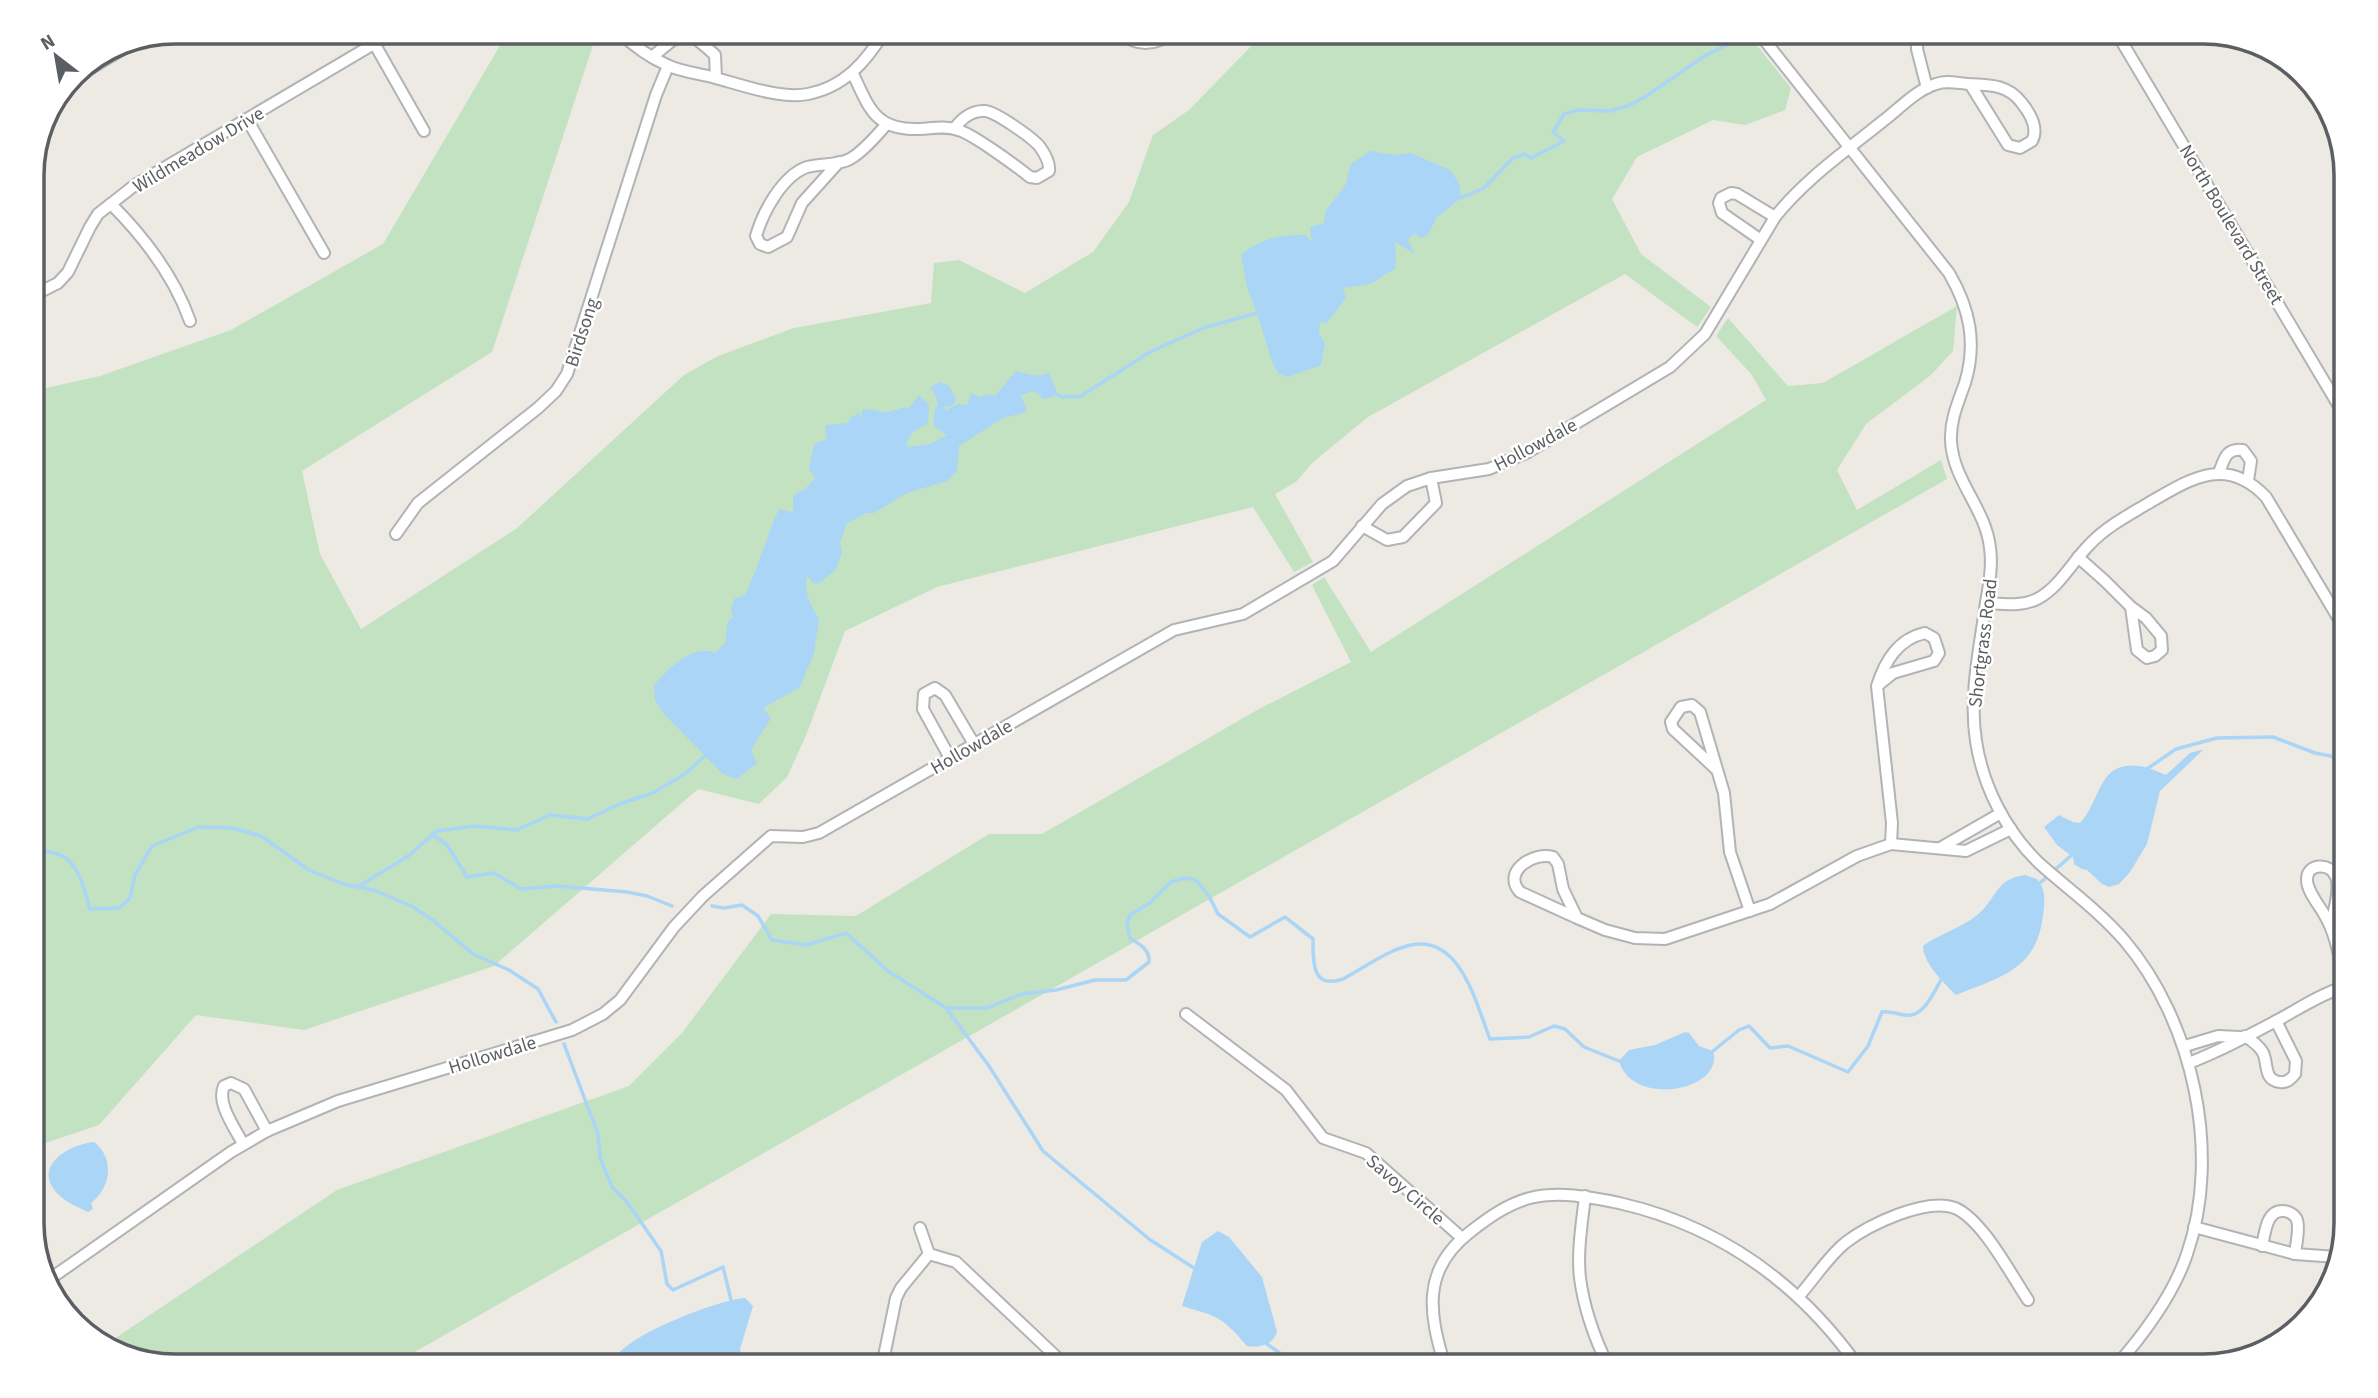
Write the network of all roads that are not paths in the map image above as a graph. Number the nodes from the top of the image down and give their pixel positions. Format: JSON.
{"nodes":[{"id":1,"x":372,"y":44,"type":"edge"},
{"id":2,"x":375,"y":44,"type":"edge"},
{"id":3,"x":633,"y":44,"type":"edge"},
{"id":4,"x":668,"y":44,"type":"edge"},
{"id":5,"x":702,"y":44,"type":"edge"},
{"id":6,"x":876,"y":44,"type":"edge"},
{"id":7,"x":1767,"y":44,"type":"edge"},
{"id":8,"x":1917,"y":44,"type":"edge"},
{"id":9,"x":2123,"y":44,"type":"edge"},
{"id":10,"x":652,"y":57,"type":"junction"},
{"id":11,"x":668,"y":66,"type":"junction"},
{"id":12,"x":853,"y":74,"type":"junction"},
{"id":13,"x":716,"y":78,"type":"junction"},
{"id":14,"x":1970,"y":84,"type":"junction"},
{"id":15,"x":1927,"y":88,"type":"junction"},
{"id":16,"x":247,"y":119,"type":"junction"},
{"id":17,"x":886,"y":125,"type":"junction"},
{"id":18,"x":954,"y":129,"type":"junction"},
{"id":19,"x":424,"y":131,"type":"dead end"},
{"id":20,"x":1850,"y":149,"type":"junction"},
{"id":21,"x":839,"y":162,"type":"junction"},
{"id":22,"x":111,"y":204,"type":"junction"},
{"id":23,"x":1775,"y":217,"type":"junction"},
{"id":24,"x":1761,"y":240,"type":"junction"},
{"id":25,"x":324,"y":253,"type":"dead end"},
{"id":26,"x":44,"y":290,"type":"edge"},
{"id":27,"x":190,"y":321,"type":"dead end"},
{"id":28,"x":2334,"y":398,"type":"edge"},
{"id":29,"x":2219,"y":473,"type":"junction"},
{"id":30,"x":1431,"y":478,"type":"junction"},
{"id":31,"x":2248,"y":480,"type":"junction"},
{"id":32,"x":1362,"y":526,"type":"junction"},
{"id":33,"x":396,"y":534,"type":"dead end"},
{"id":34,"x":2078,"y":557,"type":"junction"},
{"id":35,"x":1986,"y":603,"type":"junction"},
{"id":36,"x":2131,"y":607,"type":"junction"},
{"id":37,"x":2334,"y":611,"type":"edge"},
{"id":38,"x":1877,"y":686,"type":"junction"},
{"id":39,"x":974,"y":744,"type":"junction"},
{"id":40,"x":950,"y":758,"type":"junction"},
{"id":41,"x":1716,"y":768,"type":"junction"},
{"id":42,"x":2001,"y":813,"type":"junction"},
{"id":43,"x":2011,"y":829,"type":"junction"},
{"id":44,"x":1891,"y":844,"type":"junction"},
{"id":45,"x":1940,"y":848,"type":"junction"},
{"id":46,"x":2334,"y":876,"type":"edge"},
{"id":47,"x":2334,"y":904,"type":"edge"},
{"id":48,"x":1750,"y":911,"type":"junction"},
{"id":49,"x":1577,"y":918,"type":"junction"},
{"id":50,"x":2331,"y":926,"type":"junction"},
{"id":51,"x":2334,"y":938,"type":"edge"},
{"id":52,"x":2334,"y":991,"type":"edge"},
{"id":53,"x":1186,"y":1014,"type":"dead end"},
{"id":54,"x":2276,"y":1021,"type":"junction"},
{"id":55,"x":2243,"y":1037,"type":"junction"},
{"id":56,"x":2185,"y":1046,"type":"junction"},
{"id":57,"x":2189,"y":1063,"type":"junction"},
{"id":58,"x":267,"y":1130,"type":"junction"},
{"id":59,"x":243,"y":1144,"type":"junction"},
{"id":60,"x":1585,"y":1196,"type":"junction"},
{"id":61,"x":2194,"y":1227,"type":"junction"},
{"id":62,"x":920,"y":1228,"type":"dead end"},
{"id":63,"x":1462,"y":1238,"type":"junction"},
{"id":64,"x":2262,"y":1246,"type":"junction"},
{"id":65,"x":929,"y":1254,"type":"junction"},
{"id":66,"x":2295,"y":1254,"type":"junction"},
{"id":67,"x":2330,"y":1257,"type":"edge"},
{"id":68,"x":55,"y":1275,"type":"edge"},
{"id":69,"x":1799,"y":1296,"type":"junction"},
{"id":70,"x":2028,"y":1300,"type":"dead end"},
{"id":71,"x":885,"y":1354,"type":"edge"},
{"id":72,"x":1052,"y":1354,"type":"edge"},
{"id":73,"x":1442,"y":1354,"type":"edge"},
{"id":74,"x":1602,"y":1354,"type":"edge"},
{"id":75,"x":1849,"y":1354,"type":"edge"},
{"id":76,"x":2128,"y":1354,"type":"edge"}],
"edges":[{"from":1,"to":16,"type":"street","name":"Wildmeadow Drive"},
{"from":2,"to":19,"type":"street"},
{"from":3,"to":10,"type":"street"},
{"from":4,"to":10,"type":"street"},
{"from":5,"to":13,"type":"street"},
{"from":6,"to":12,"type":"street"},
{"from":7,"to":20,"type":"street","name":"Shortgrass Road"},
{"from":8,"to":15,"type":"street"},
{"from":9,"to":28,"type":"street","name":"North Boulevard Street"},
{"from":10,"to":11,"type":"street"},
{"from":11,"to":13,"type":"street"},
{"from":11,"to":33,"type":"street","name":"Birdsong"},
{"from":12,"to":13,"type":"street"},
{"from":12,"to":17,"type":"street"},
{"from":14,"to":14,"type":"street"},
{"from":14,"to":15,"type":"street"},
{"from":15,"to":20,"type":"street","name":"Hollowdale"},
{"from":16,"to":22,"type":"street","name":"Wildmeadow Drive"},
{"from":16,"to":25,"type":"street"},
{"from":17,"to":18,"type":"street"},
{"from":17,"to":21,"type":"street"},
{"from":18,"to":18,"type":"street"},
{"from":20,"to":23,"type":"street","name":"Hollowdale"},
{"from":20,"to":35,"type":"street","name":"Shortgrass Road"},
{"from":21,"to":21,"type":"street"},
{"from":22,"to":26,"type":"street","name":"Wildmeadow Drive"},
{"from":22,"to":27,"type":"street"},
{"from":23,"to":24,"type":"street","name":"Hollowdale"},
{"from":23,"to":24,"type":"street"},
{"from":24,"to":30,"type":"street","name":"Hollowdale"},
{"from":29,"to":31,"type":"street"},
{"from":29,"to":31,"type":"street"},
{"from":29,"to":34,"type":"street"},
{"from":30,"to":32,"type":"street","name":"Hollowdale"},
{"from":30,"to":32,"type":"street"},
{"from":31,"to":37,"type":"street"},
{"from":32,"to":39,"type":"street","name":"Hollowdale"},
{"from":34,"to":35,"type":"street"},
{"from":34,"to":36,"type":"street"},
{"from":35,"to":42,"type":"street","name":"Shortgrass Road"},
{"from":36,"to":36,"type":"street"},
{"from":38,"to":38,"type":"street"},
{"from":38,"to":44,"type":"street"},
{"from":39,"to":40,"type":"street","name":"Hollowdale"},
{"from":39,"to":40,"type":"street"},
{"from":40,"to":58,"type":"street","name":"Hollowdale"},
{"from":41,"to":41,"type":"street"},
{"from":41,"to":48,"type":"street"},
{"from":42,"to":43,"type":"street","name":"Shortgrass Road"},
{"from":42,"to":45,"type":"street"},
{"from":43,"to":45,"type":"street"},
{"from":43,"to":56,"type":"street","name":"Shortgrass Road"},
{"from":44,"to":45,"type":"street"},
{"from":44,"to":48,"type":"street"},
{"from":46,"to":50,"type":"street"},
{"from":47,"to":50,"type":"street"},
{"from":48,"to":49,"type":"street"},
{"from":49,"to":49,"type":"street"},
{"from":50,"to":51,"type":"street"},
{"from":52,"to":54,"type":"street"},
{"from":53,"to":63,"type":"street","name":"Savoy Circle"},
{"from":54,"to":55,"type":"street"},
{"from":54,"to":55,"type":"street"},
{"from":55,"to":56,"type":"street"},
{"from":55,"to":57,"type":"street"},
{"from":56,"to":57,"type":"street","name":"Shortgrass Road"},
{"from":57,"to":61,"type":"street","name":"Shortgrass Road"},
{"from":58,"to":59,"type":"street","name":"Hollowdale"},
{"from":58,"to":59,"type":"street"},
{"from":59,"to":68,"type":"street","name":"Hollowdale"},
{"from":60,"to":63,"type":"street"},
{"from":60,"to":69,"type":"street"},
{"from":60,"to":74,"type":"street"},
{"from":61,"to":64,"type":"street"},
{"from":61,"to":76,"type":"street","name":"Shortgrass Road"},
{"from":62,"to":65,"type":"street"},
{"from":63,"to":73,"type":"street"},
{"from":64,"to":66,"type":"street"},
{"from":64,"to":66,"type":"street"},
{"from":65,"to":71,"type":"street"},
{"from":65,"to":72,"type":"street"},
{"from":66,"to":67,"type":"street"},
{"from":69,"to":70,"type":"street"},
{"from":69,"to":75,"type":"street"}]}
